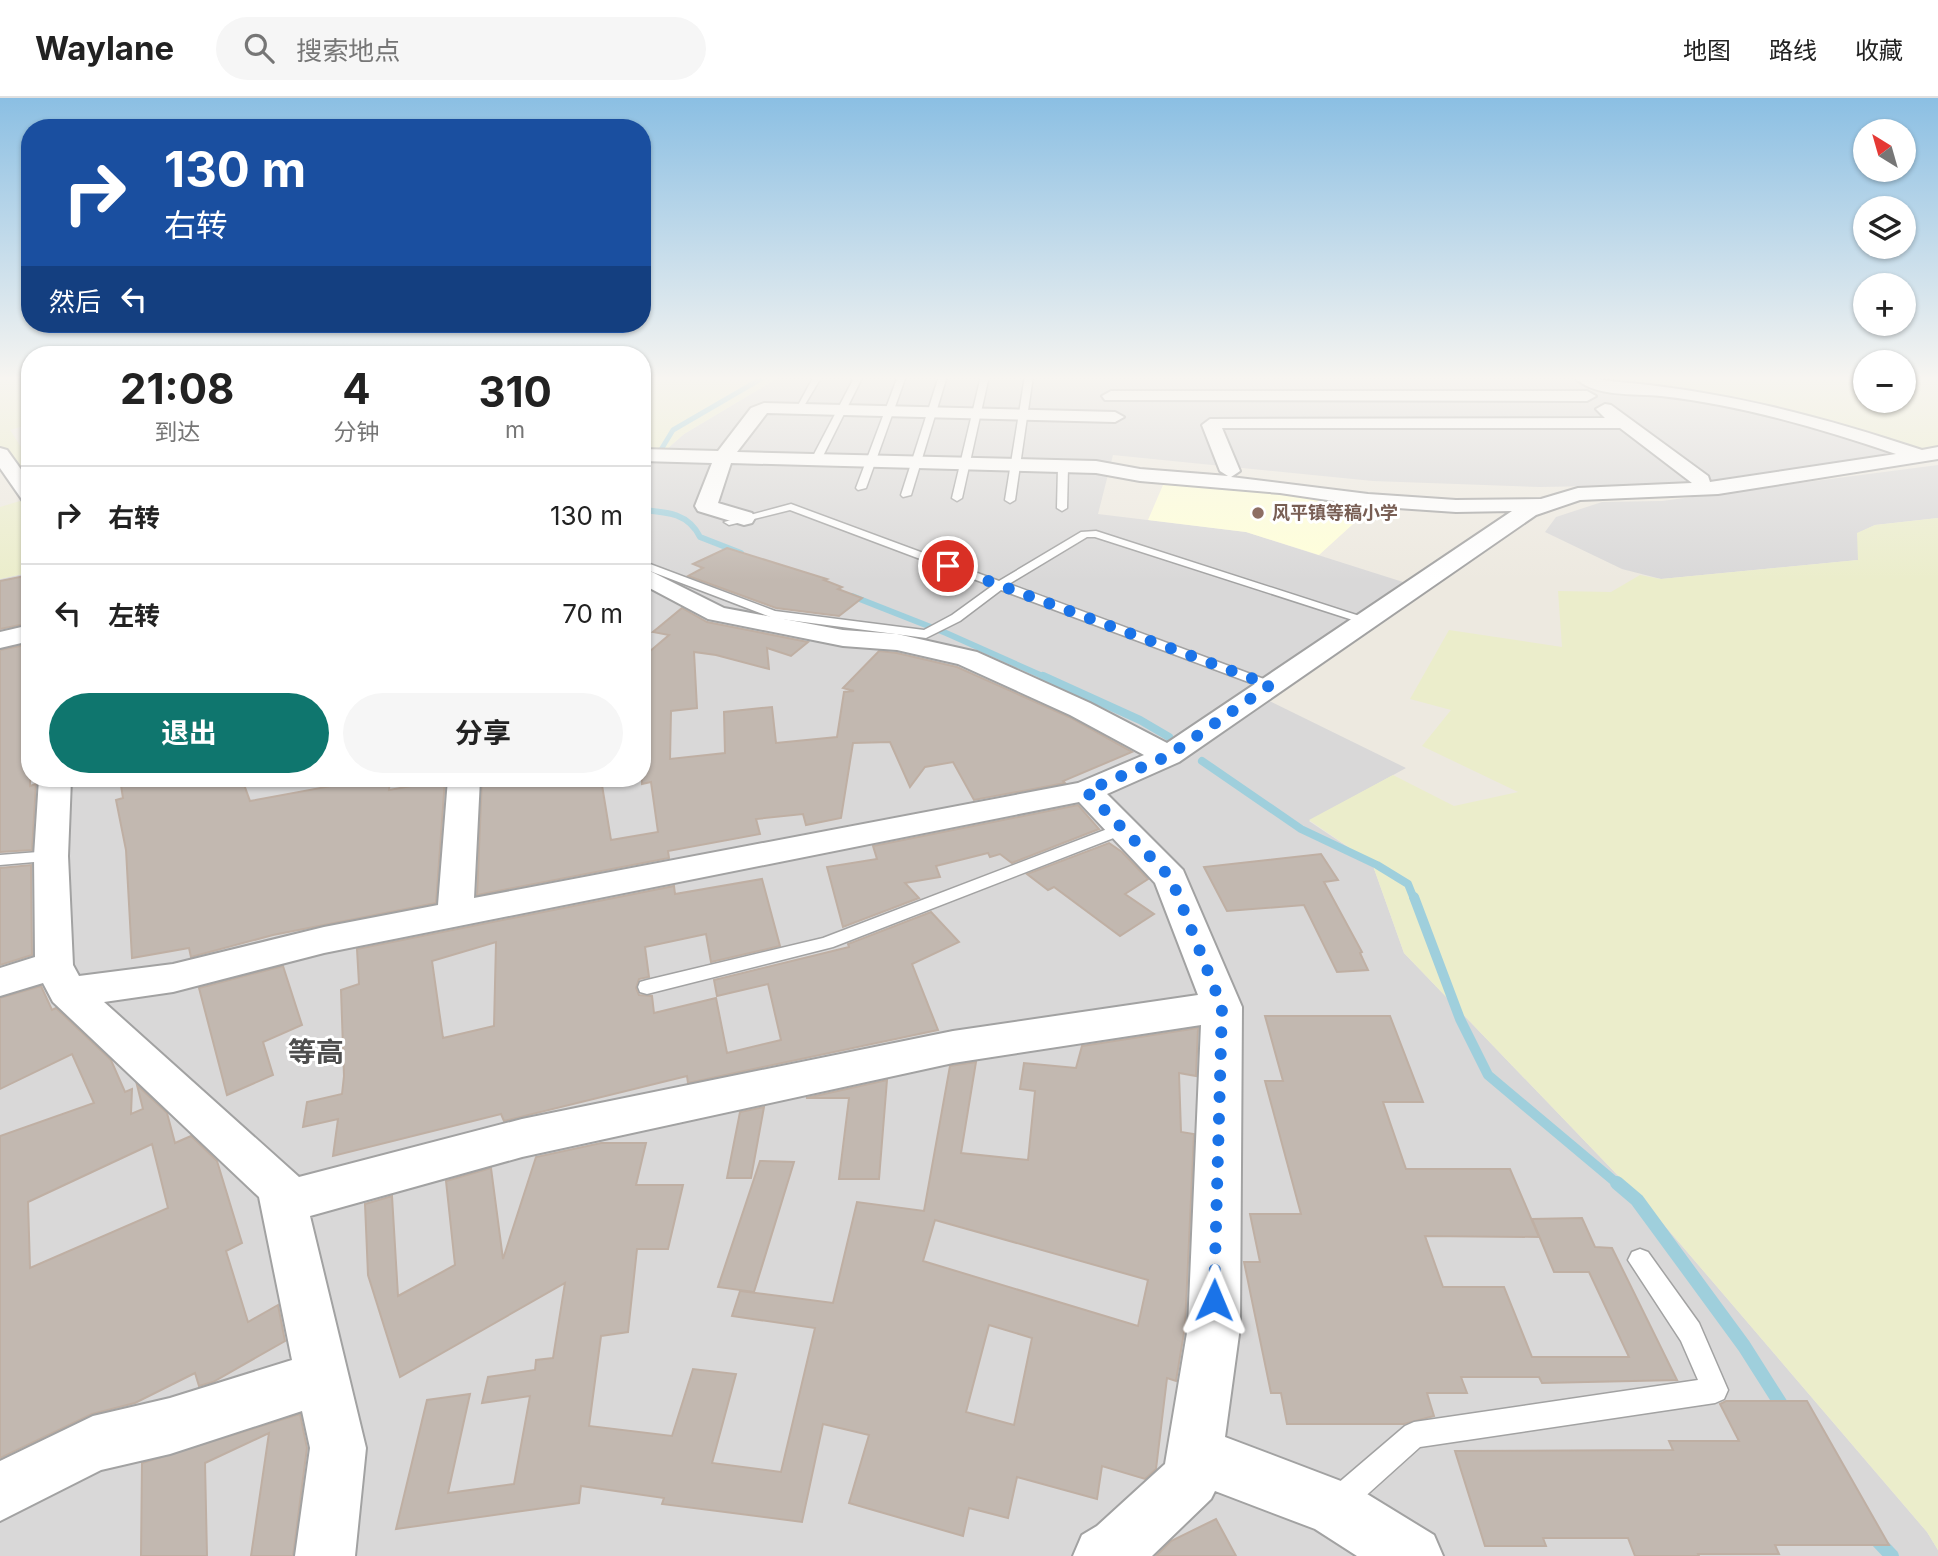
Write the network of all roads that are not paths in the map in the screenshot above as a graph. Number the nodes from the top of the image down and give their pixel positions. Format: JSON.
{"nodes":[{"id":1,"x":733,"y":444,"type":"edge"},
{"id":2,"x":824,"y":444,"type":"edge"},
{"id":3,"x":877,"y":444,"type":"edge"},
{"id":4,"x":922,"y":444,"type":"edge"},
{"id":5,"x":969,"y":444,"type":"edge"},
{"id":6,"x":1019,"y":444,"type":"edge"},
{"id":7,"x":1219,"y":444,"type":"edge"},
{"id":8,"x":1652,"y":444,"type":"edge"},
{"id":9,"x":1891,"y":444,"type":"edge"},
{"id":10,"x":1920,"y":453,"type":"edge"},
{"id":11,"x":0,"y":454,"type":"edge"},
{"id":12,"x":651,"y":455,"type":"edge"},
{"id":13,"x":723,"y":458,"type":"junction"},
{"id":14,"x":816,"y":460,"type":"junction"},
{"id":15,"x":871,"y":461,"type":"junction"},
{"id":16,"x":916,"y":463,"type":"junction"},
{"id":17,"x":964,"y":464,"type":"junction"},
{"id":18,"x":1016,"y":465,"type":"junction"},
{"id":19,"x":1063,"y":467,"type":"junction"},
{"id":20,"x":1105,"y":469,"type":"junction"},
{"id":21,"x":1230,"y":471,"type":"junction"},
{"id":22,"x":1353,"y":478,"type":"dead end"},
{"id":23,"x":1701,"y":480,"type":"junction"},
{"id":24,"x":21,"y":484,"type":"edge"},
{"id":25,"x":1486,"y":485,"type":"dead end"},
{"id":26,"x":861,"y":488,"type":"dead end"},
{"id":27,"x":906,"y":495,"type":"dead end"},
{"id":28,"x":957,"y":498,"type":"dead end"},
{"id":29,"x":1534,"y":498,"type":"junction"},
{"id":30,"x":1010,"y":500,"type":"dead end"},
{"id":31,"x":1062,"y":509,"type":"dead end"},
{"id":32,"x":736,"y":520,"type":"joint"},
{"id":33,"x":651,"y":567,"type":"edge"},
{"id":34,"x":651,"y":579,"type":"edge"},
{"id":35,"x":1000,"y":585,"type":"junction"},
{"id":36,"x":1366,"y":620,"type":"junction"},
{"id":37,"x":21,"y":635,"type":"edge"},
{"id":38,"x":0,"y":640,"type":"edge"},
{"id":39,"x":1270,"y":685,"type":"junction"},
{"id":40,"x":1168,"y":756,"type":"junction"},
{"id":41,"x":55,"y":787,"type":"edge"},
{"id":42,"x":463,"y":787,"type":"edge"},
{"id":43,"x":1086,"y":791,"type":"junction"},
{"id":44,"x":1122,"y":828,"type":"junction"},
{"id":45,"x":51,"y":856,"type":"junction"},
{"id":46,"x":0,"y":860,"type":"edge"},
{"id":47,"x":455,"y":914,"type":"junction"},
{"id":48,"x":60,"y":978,"type":"junction"},
{"id":49,"x":0,"y":982,"type":"edge"},
{"id":50,"x":647,"y":986,"type":"dead end"},
{"id":51,"x":1222,"y":1007,"type":"junction"},
{"id":52,"x":283,"y":1202,"type":"junction"},
{"id":53,"x":1640,"y":1260,"type":"dead end"},
{"id":54,"x":322,"y":1378,"type":"junction"},
{"id":55,"x":1194,"y":1454,"type":"junction"},
{"id":56,"x":0,"y":1492,"type":"edge"},
{"id":57,"x":1333,"y":1507,"type":"junction"},
{"id":58,"x":325,"y":1556,"type":"edge"},
{"id":59,"x":1103,"y":1556,"type":"edge"},
{"id":60,"x":1413,"y":1556,"type":"edge"}],
"edges":[{"from":1,"to":13,"type":"street"},
{"from":2,"to":14,"type":"lane"},
{"from":3,"to":15,"type":"lane"},
{"from":4,"to":16,"type":"lane"},
{"from":5,"to":17,"type":"lane"},
{"from":6,"to":18,"type":"lane"},
{"from":7,"to":21,"type":"street"},
{"from":8,"to":23,"type":"street"},
{"from":9,"to":10,"type":"street"},
{"from":10,"to":23,"type":"street"},
{"from":10,"to":29,"type":"street"},
{"from":11,"to":24,"type":"street"},
{"from":12,"to":13,"type":"street"},
{"from":13,"to":14,"type":"street"},
{"from":13,"to":32,"type":"street"},
{"from":14,"to":15,"type":"street"},
{"from":15,"to":16,"type":"street"},
{"from":15,"to":26,"type":"lane"},
{"from":16,"to":17,"type":"street"},
{"from":16,"to":27,"type":"lane"},
{"from":17,"to":18,"type":"street"},
{"from":17,"to":28,"type":"lane"},
{"from":18,"to":19,"type":"street"},
{"from":18,"to":30,"type":"lane"},
{"from":19,"to":20,"type":"street"},
{"from":19,"to":31,"type":"lane"},
{"from":20,"to":21,"type":"street"},
{"from":20,"to":29,"type":"street"},
{"from":21,"to":22,"type":"street"},
{"from":23,"to":29,"type":"street"},
{"from":25,"to":29,"type":"street"},
{"from":29,"to":36,"type":"street"},
{"from":32,"to":35,"type":"lane"},
{"from":33,"to":35,"type":"lane"},
{"from":34,"to":40,"type":"street"},
{"from":35,"to":36,"type":"lane"},
{"from":35,"to":39,"type":"lane"},
{"from":36,"to":39,"type":"street"},
{"from":37,"to":38,"type":"street"},
{"from":39,"to":40,"type":"street"},
{"from":40,"to":43,"type":"street"},
{"from":41,"to":45,"type":"street"},
{"from":42,"to":47,"type":"street"},
{"from":43,"to":44,"type":"street"},
{"from":43,"to":47,"type":"street"},
{"from":44,"to":50,"type":"lane"},
{"from":44,"to":51,"type":"street"},
{"from":45,"to":46,"type":"lane"},
{"from":45,"to":48,"type":"street"},
{"from":47,"to":48,"type":"street"},
{"from":48,"to":49,"type":"street"},
{"from":48,"to":52,"type":"street"},
{"from":51,"to":52,"type":"street"},
{"from":51,"to":55,"type":"street"},
{"from":52,"to":54,"type":"street"},
{"from":53,"to":57,"type":"lane"},
{"from":54,"to":56,"type":"street"},
{"from":54,"to":58,"type":"street"},
{"from":55,"to":57,"type":"street"},
{"from":55,"to":59,"type":"street"},
{"from":57,"to":60,"type":"street"}]}
